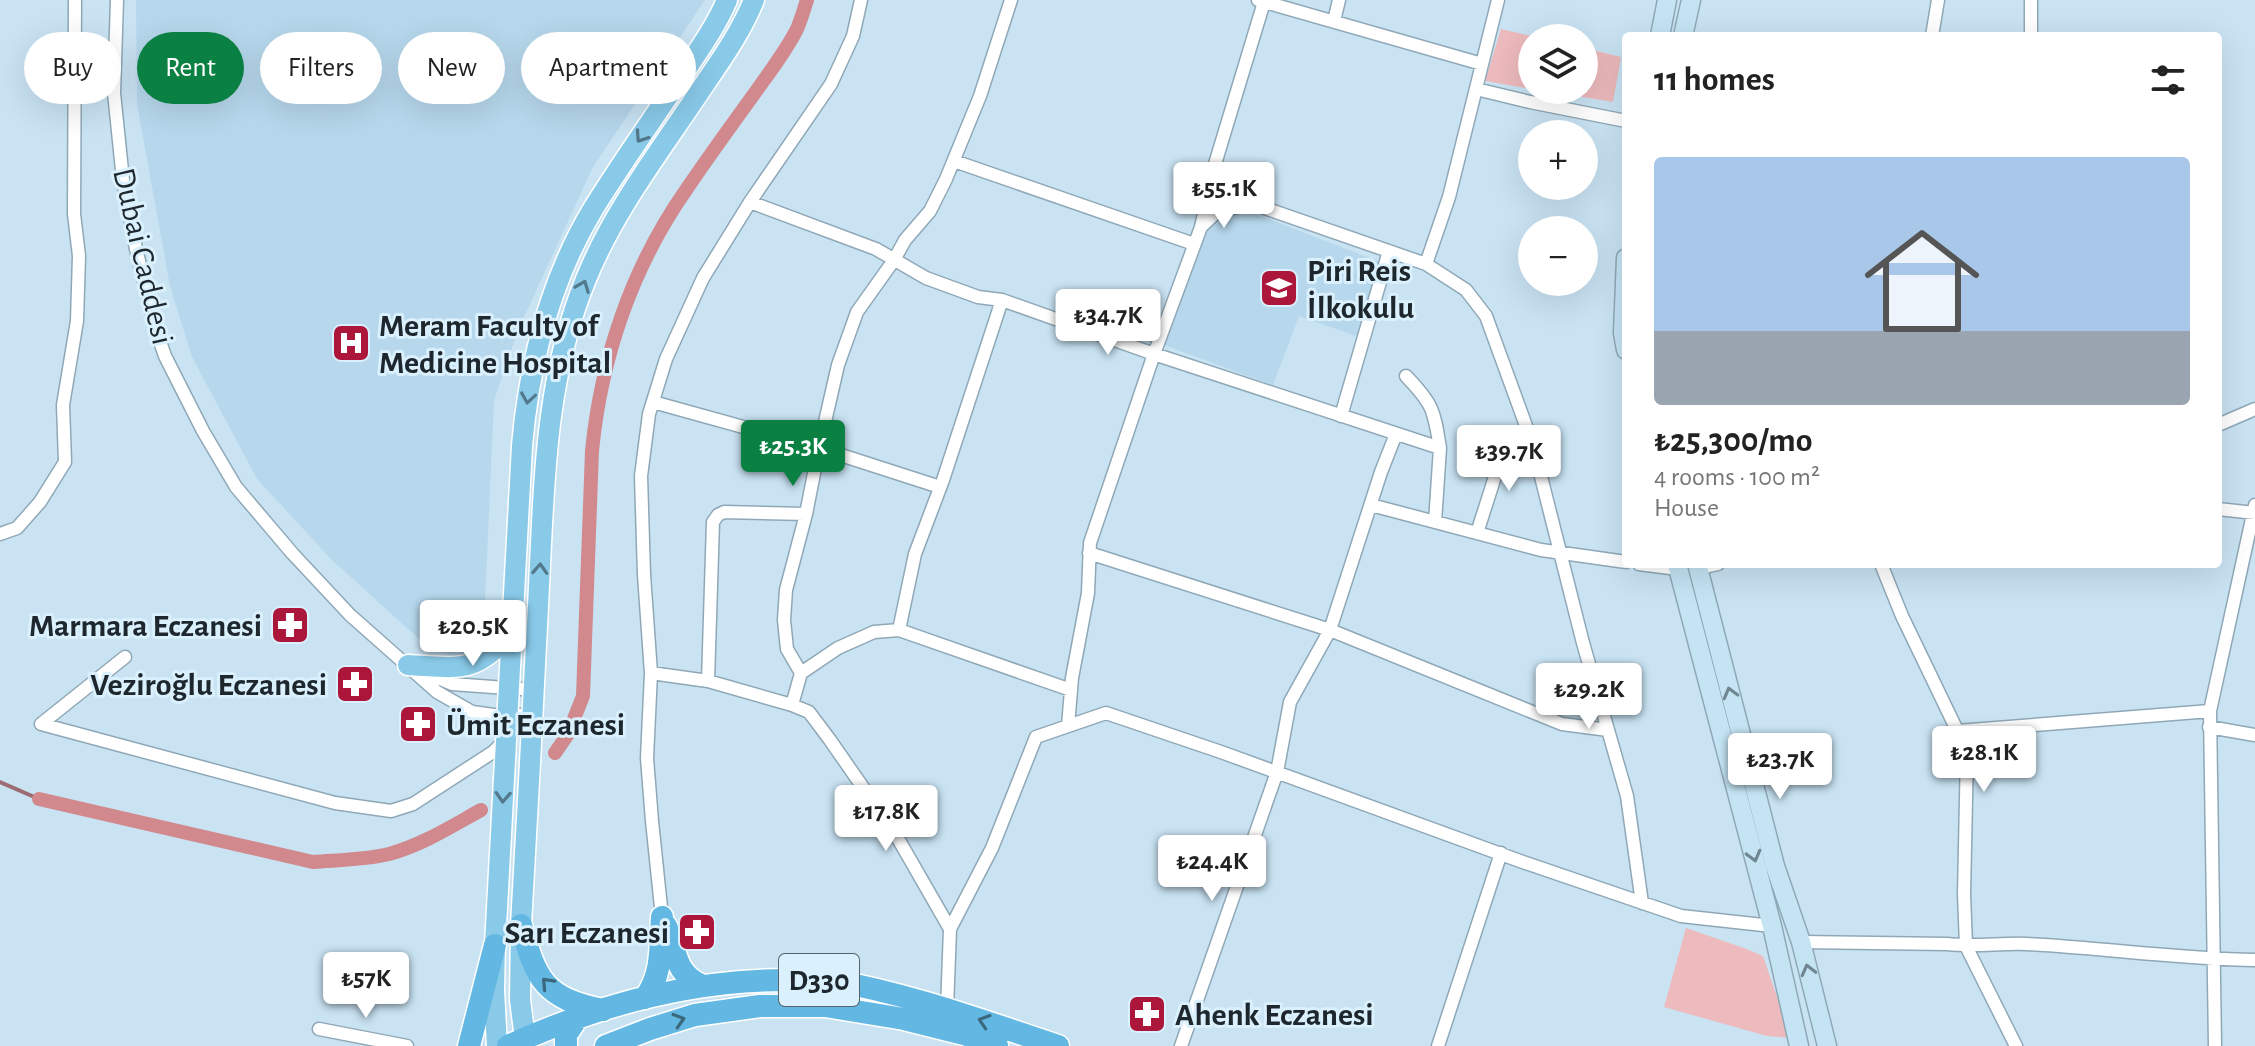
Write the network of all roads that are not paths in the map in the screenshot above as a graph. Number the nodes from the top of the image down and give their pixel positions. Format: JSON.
{"nodes":[{"id":1,"x":75,"y":0,"type":"edge"},
{"id":2,"x":117,"y":0,"type":"edge"},
{"id":3,"x":727,"y":0,"type":"edge"},
{"id":4,"x":754,"y":0,"type":"edge"},
{"id":5,"x":861,"y":0,"type":"edge"},
{"id":6,"x":1011,"y":0,"type":"edge"},
{"id":7,"x":1339,"y":0,"type":"edge"},
{"id":8,"x":1498,"y":0,"type":"edge"},
{"id":9,"x":1667,"y":0,"type":"edge"},
{"id":10,"x":1691,"y":0,"type":"edge"},
{"id":11,"x":1938,"y":0,"type":"edge"},
{"id":12,"x":2031,"y":0,"type":"edge"},
{"id":13,"x":1261,"y":1,"type":"edge"},
{"id":14,"x":1334,"y":21,"type":"junction"},
{"id":15,"x":1661,"y":32,"type":"edge"},
{"id":16,"x":1684,"y":32,"type":"edge"},
{"id":17,"x":1933,"y":32,"type":"edge"},
{"id":18,"x":2031,"y":32,"type":"edge"},
{"id":19,"x":1482,"y":64,"type":"junction"},
{"id":20,"x":1476,"y":89,"type":"junction"},
{"id":21,"x":1622,"y":120,"type":"edge"},
{"id":22,"x":954,"y":161,"type":"junction"},
{"id":23,"x":750,"y":202,"type":"junction"},
{"id":24,"x":1201,"y":227,"type":"junction"},
{"id":25,"x":1194,"y":244,"type":"junction"},
{"id":26,"x":1389,"y":251,"type":"junction"},
{"id":27,"x":894,"y":260,"type":"junction"},
{"id":28,"x":1426,"y":264,"type":"junction"},
{"id":29,"x":1002,"y":300,"type":"junction"},
{"id":30,"x":1154,"y":354,"type":"junction"},
{"id":31,"x":1406,"y":376,"type":"dead end"},
{"id":32,"x":653,"y":402,"type":"junction"},
{"id":33,"x":2255,"y":409,"type":"edge"},
{"id":34,"x":1341,"y":416,"type":"junction"},
{"id":35,"x":2222,"y":423,"type":"edge"},
{"id":36,"x":1396,"y":434,"type":"junction"},
{"id":37,"x":1531,"y":439,"type":"junction"},
{"id":38,"x":819,"y":448,"type":"junction"},
{"id":39,"x":1440,"y":448,"type":"junction"},
{"id":40,"x":940,"y":487,"type":"junction"},
{"id":41,"x":1371,"y":505,"type":"junction"},
{"id":42,"x":2222,"y":509,"type":"edge"},
{"id":43,"x":2254,"y":510,"type":"edge"},
{"id":44,"x":806,"y":514,"type":"junction"},
{"id":45,"x":1435,"y":522,"type":"junction"},
{"id":46,"x":1477,"y":533,"type":"junction"},
{"id":47,"x":0,"y":534,"type":"edge"},
{"id":48,"x":1089,"y":553,"type":"junction"},
{"id":49,"x":1562,"y":554,"type":"junction"},
{"id":50,"x":1622,"y":562,"type":"edge"},
{"id":51,"x":1679,"y":568,"type":"edge"},
{"id":52,"x":1699,"y":568,"type":"edge"},
{"id":53,"x":1883,"y":568,"type":"edge"},
{"id":54,"x":899,"y":630,"type":"junction"},
{"id":55,"x":1330,"y":630,"type":"junction"},
{"id":56,"x":513,"y":632,"type":"junction"},
{"id":57,"x":125,"y":657,"type":"dead end"},
{"id":58,"x":408,"y":665,"type":"junction"},
{"id":59,"x":651,"y":673,"type":"junction"},
{"id":60,"x":801,"y":673,"type":"junction"},
{"id":61,"x":708,"y":681,"type":"junction"},
{"id":62,"x":509,"y":689,"type":"junction"},
{"id":63,"x":534,"y":690,"type":"junction"},
{"id":64,"x":1071,"y":690,"type":"junction"},
{"id":65,"x":792,"y":705,"type":"junction"},
{"id":66,"x":2210,"y":711,"type":"junction"},
{"id":67,"x":508,"y":715,"type":"junction"},
{"id":68,"x":533,"y":715,"type":"junction"},
{"id":69,"x":1068,"y":726,"type":"junction"},
{"id":70,"x":2209,"y":727,"type":"junction"},
{"id":71,"x":1608,"y":730,"type":"junction"},
{"id":72,"x":1958,"y":731,"type":"junction"},
{"id":73,"x":2255,"y":735,"type":"edge"},
{"id":74,"x":506,"y":740,"type":"junction"},
{"id":75,"x":1277,"y":772,"type":"junction"},
{"id":76,"x":1501,"y":853,"type":"junction"},
{"id":77,"x":1642,"y":903,"type":"junction"},
{"id":78,"x":662,"y":917,"type":"junction"},
{"id":79,"x":521,"y":925,"type":"junction"},
{"id":80,"x":1772,"y":926,"type":"junction"},
{"id":81,"x":950,"y":929,"type":"junction"},
{"id":82,"x":1801,"y":942,"type":"junction"},
{"id":83,"x":495,"y":945,"type":"junction"},
{"id":84,"x":1966,"y":946,"type":"junction"},
{"id":85,"x":2213,"y":959,"type":"junction"},
{"id":86,"x":2255,"y":960,"type":"edge"},
{"id":87,"x":703,"y":986,"type":"junction"},
{"id":88,"x":645,"y":998,"type":"junction"},
{"id":89,"x":947,"y":1009,"type":"junction"},
{"id":90,"x":603,"y":1010,"type":"junction"},
{"id":91,"x":576,"y":1020,"type":"junction"},
{"id":92,"x":319,"y":1029,"type":"dead end"},
{"id":93,"x":520,"y":1043,"type":"edge"},
{"id":94,"x":407,"y":1046,"type":"edge"},
{"id":95,"x":469,"y":1046,"type":"edge"},
{"id":96,"x":497,"y":1046,"type":"edge"},
{"id":97,"x":566,"y":1046,"type":"edge"},
{"id":98,"x":606,"y":1046,"type":"edge"},
{"id":99,"x":997,"y":1046,"type":"edge"},
{"id":100,"x":1058,"y":1046,"type":"edge"},
{"id":101,"x":1181,"y":1046,"type":"edge"},
{"id":102,"x":1438,"y":1046,"type":"edge"},
{"id":103,"x":1799,"y":1046,"type":"edge"},
{"id":104,"x":1827,"y":1046,"type":"edge"},
{"id":105,"x":2016,"y":1046,"type":"edge"},
{"id":106,"x":2215,"y":1046,"type":"edge"}],
"edges":[{"from":1,"to":47,"type":"street"},
{"from":2,"to":58,"type":"street","name":"Dubai Caddesi"},
{"from":3,"to":56,"type":"main road","one_way":true},
{"from":63,"to":4,"type":"main road","one_way":true},
{"from":5,"to":23,"type":"street"},
{"from":6,"to":22,"type":"street"},
{"from":7,"to":14,"type":"street"},
{"from":8,"to":19,"type":"street"},
{"from":9,"to":15,"type":"main road"},
{"from":10,"to":16,"type":"main road"},
{"from":11,"to":17,"type":"street"},
{"from":12,"to":18,"type":"street"},
{"from":13,"to":14,"type":"street"},
{"from":13,"to":24,"type":"street"},
{"from":14,"to":19,"type":"street"},
{"from":19,"to":20,"type":"street"},
{"from":20,"to":21,"type":"street"},
{"from":20,"to":28,"type":"street"},
{"from":22,"to":25,"type":"street"},
{"from":22,"to":27,"type":"street"},
{"from":23,"to":27,"type":"street"},
{"from":23,"to":32,"type":"street"},
{"from":24,"to":25,"type":"street"},
{"from":24,"to":26,"type":"street"},
{"from":25,"to":30,"type":"street"},
{"from":26,"to":28,"type":"street"},
{"from":26,"to":34,"type":"street"},
{"from":27,"to":29,"type":"street"},
{"from":27,"to":38,"type":"street"},
{"from":28,"to":37,"type":"street"},
{"from":29,"to":30,"type":"street"},
{"from":29,"to":40,"type":"street"},
{"from":30,"to":34,"type":"street"},
{"from":30,"to":48,"type":"street"},
{"from":31,"to":39,"type":"street"},
{"from":32,"to":38,"type":"street"},
{"from":32,"to":59,"type":"street"},
{"from":33,"to":35,"type":"street"},
{"from":34,"to":36,"type":"street"},
{"from":36,"to":39,"type":"street"},
{"from":36,"to":41,"type":"street"},
{"from":37,"to":46,"type":"street"},
{"from":37,"to":49,"type":"street"},
{"from":38,"to":40,"type":"street"},
{"from":38,"to":44,"type":"street"},
{"from":39,"to":45,"type":"street"},
{"from":40,"to":54,"type":"street"},
{"from":41,"to":45,"type":"street"},
{"from":41,"to":55,"type":"street"},
{"from":42,"to":43,"type":"street"},
{"from":43,"to":66,"type":"street"},
{"from":44,"to":60,"type":"street"},
{"from":44,"to":61,"type":"street"},
{"from":45,"to":46,"type":"street"},
{"from":46,"to":49,"type":"street"},
{"from":48,"to":55,"type":"street"},
{"from":48,"to":64,"type":"street"},
{"from":49,"to":50,"type":"street"},
{"from":49,"to":71,"type":"street"},
{"from":51,"to":80,"type":"main road","one_way":true},
{"from":82,"to":52,"type":"main road","one_way":true},
{"from":53,"to":72,"type":"street"},
{"from":54,"to":60,"type":"street"},
{"from":54,"to":64,"type":"street"},
{"from":55,"to":71,"type":"street"},
{"from":55,"to":75,"type":"street"},
{"from":56,"to":58,"type":"main road"},
{"from":56,"to":62,"type":"main road"},
{"from":57,"to":74,"type":"street"},
{"from":58,"to":62,"type":"street","name":"Dubai Caddesi"},
{"from":58,"to":67,"type":"street","name":"Dubai Caddesi"},
{"from":59,"to":61,"type":"street"},
{"from":59,"to":78,"type":"street"},
{"from":60,"to":65,"type":"street"},
{"from":61,"to":65,"type":"street"},
{"from":62,"to":63,"type":"street","name":"Dubai Caddesi"},
{"from":62,"to":67,"type":"main road"},
{"from":63,"to":68,"type":"main road"},
{"from":64,"to":69,"type":"street"},
{"from":65,"to":81,"type":"street"},
{"from":66,"to":70,"type":"street"},
{"from":66,"to":72,"type":"street"},
{"from":67,"to":68,"type":"street","name":"Dubai Caddesi"},
{"from":67,"to":74,"type":"main road"},
{"from":68,"to":79,"type":"main road"},
{"from":69,"to":75,"type":"street"},
{"from":69,"to":81,"type":"street"},
{"from":70,"to":73,"type":"street"},
{"from":70,"to":85,"type":"street"},
{"from":71,"to":77,"type":"street"},
{"from":72,"to":84,"type":"street"},
{"from":74,"to":83,"type":"main road","one_way":true},
{"from":75,"to":76,"type":"street"},
{"from":75,"to":101,"type":"street"},
{"from":76,"to":77,"type":"street"},
{"from":76,"to":102,"type":"street"},
{"from":77,"to":80,"type":"street"},
{"from":78,"to":87,"type":"highway"},
{"from":78,"to":88,"type":"highway"},
{"from":90,"to":79,"type":"highway","one_way":true},
{"from":79,"to":93,"type":"main road"},
{"from":80,"to":103,"type":"main road"},
{"from":81,"to":89,"type":"street"},
{"from":82,"to":84,"type":"street"},
{"from":104,"to":82,"type":"main road","one_way":true},
{"from":83,"to":95,"type":"highway"},
{"from":83,"to":96,"type":"main road"},
{"from":84,"to":85,"type":"street"},
{"from":84,"to":105,"type":"street"},
{"from":85,"to":86,"type":"street"},
{"from":85,"to":106,"type":"street"},
{"from":87,"to":88,"type":"highway","number":"D330"},
{"from":87,"to":89,"type":"highway","number":"D330"},
{"from":88,"to":90,"type":"highway","number":"D330"},
{"from":100,"to":89,"type":"highway","number":"D330","one_way":true},
{"from":90,"to":91,"type":"highway","number":"D330"},
{"from":91,"to":93,"type":"highway","number":"D330"},
{"from":91,"to":97,"type":"highway"},
{"from":92,"to":94,"type":"street"},
{"from":98,"to":99,"type":"highway","number":"D330","one_way":true}]}
